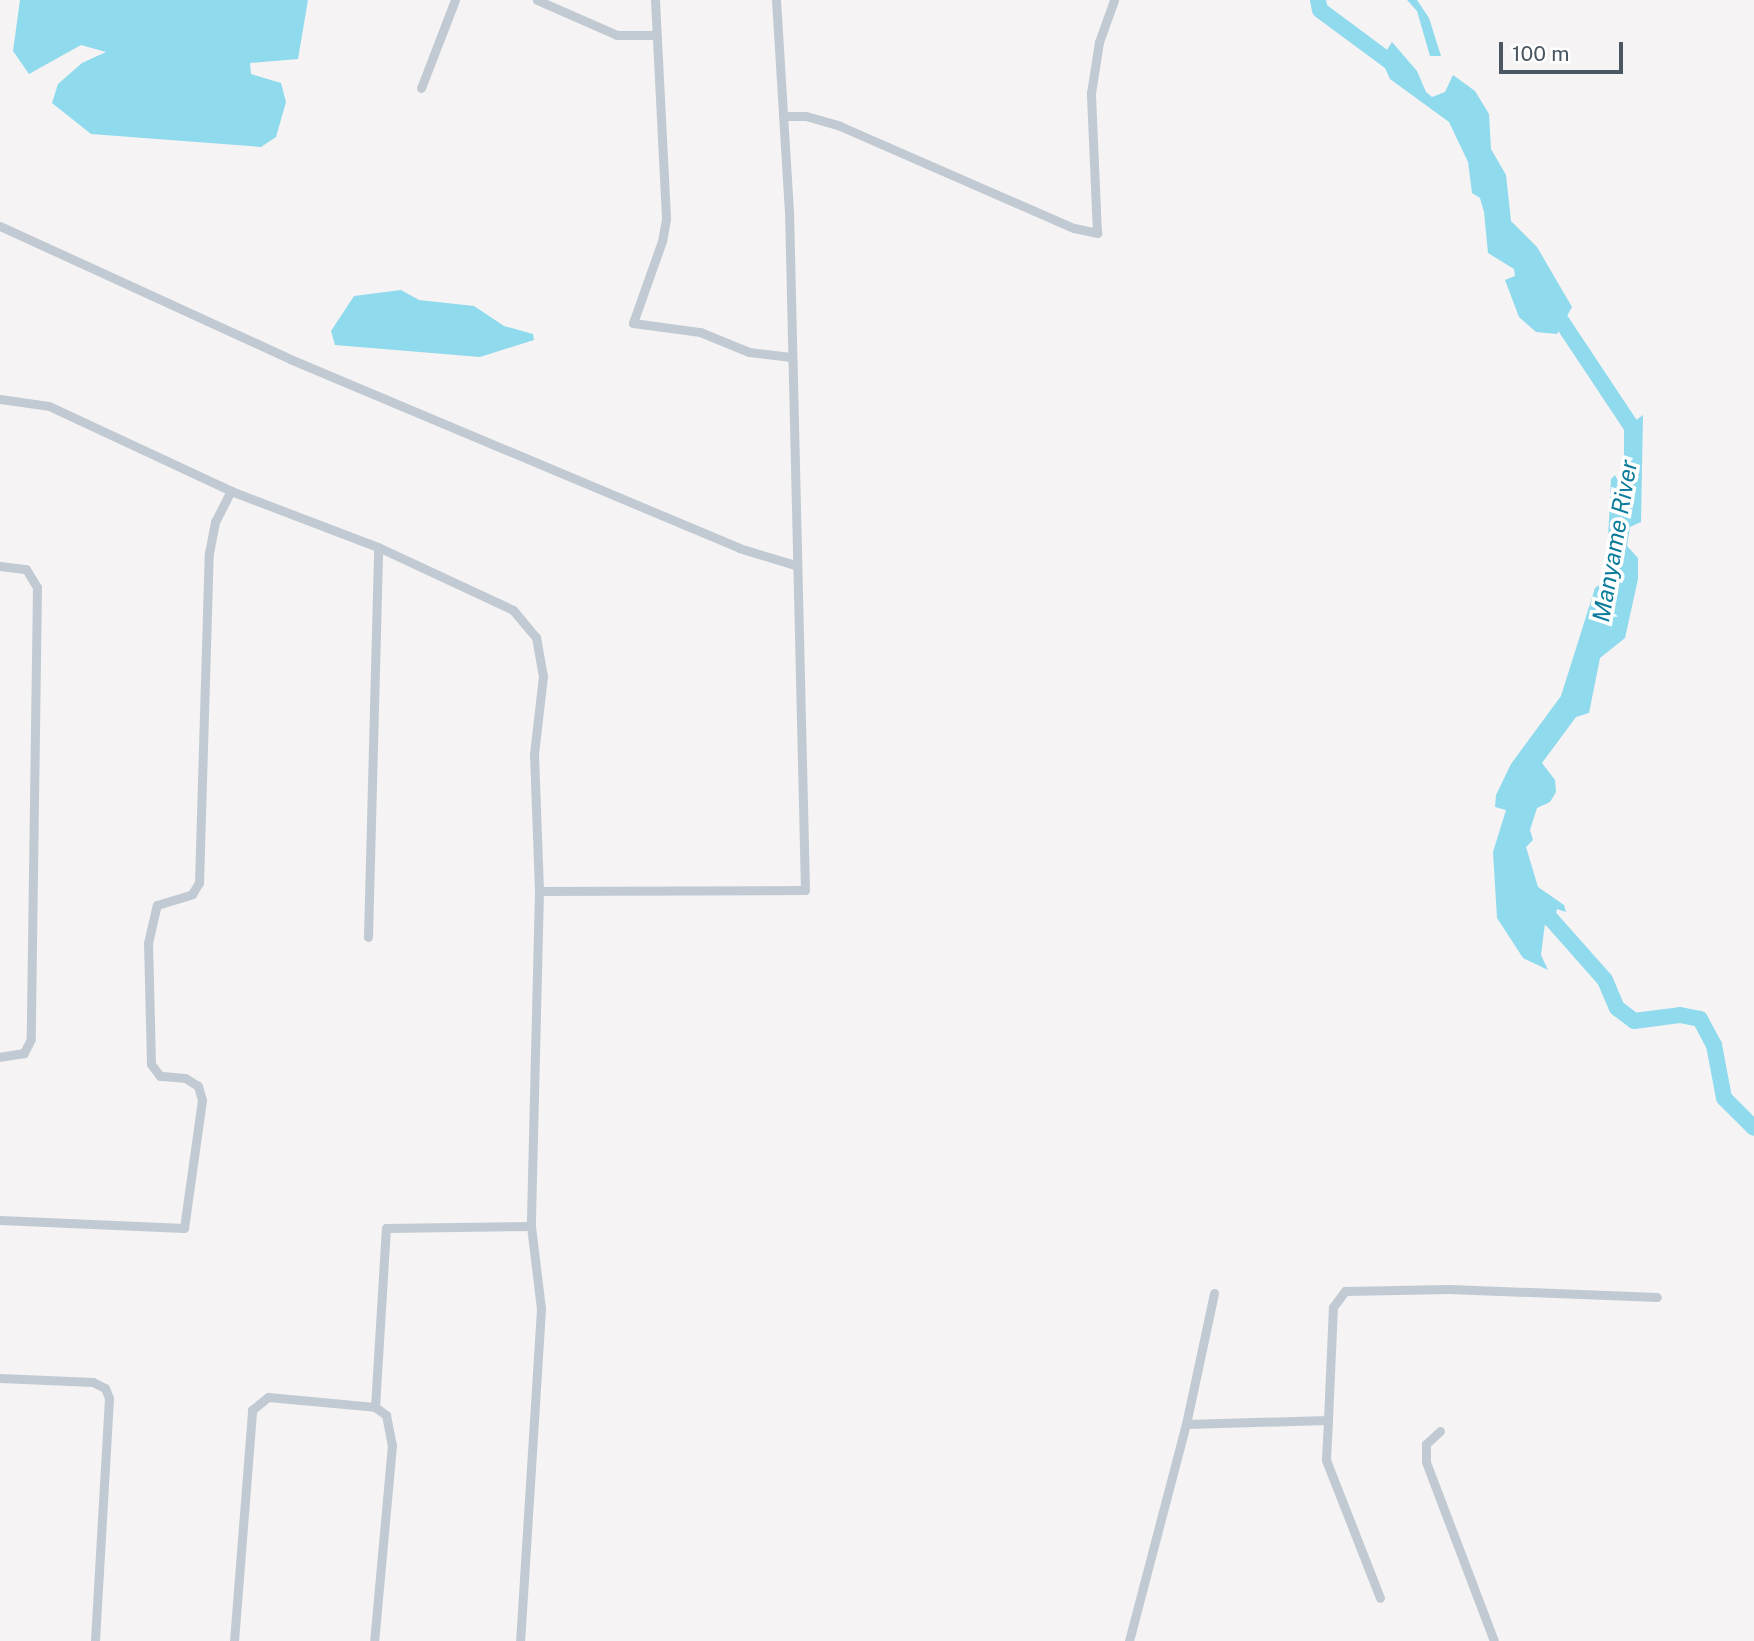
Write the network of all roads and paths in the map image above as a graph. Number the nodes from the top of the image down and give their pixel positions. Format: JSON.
{"nodes":[{"id":1,"x":455,"y":0,"type":"edge"},
{"id":2,"x":537,"y":0,"type":"edge"},
{"id":3,"x":655,"y":0,"type":"edge"},
{"id":4,"x":776,"y":0,"type":"edge"},
{"id":5,"x":1114,"y":0,"type":"edge"},
{"id":6,"x":656,"y":35,"type":"junction"},
{"id":7,"x":421,"y":88,"type":"dead end"},
{"id":8,"x":783,"y":116,"type":"junction"},
{"id":9,"x":0,"y":226,"type":"edge"},
{"id":10,"x":791,"y":357,"type":"junction"},
{"id":11,"x":0,"y":399,"type":"edge"},
{"id":12,"x":232,"y":491,"type":"junction"},
{"id":13,"x":378,"y":547,"type":"junction"},
{"id":14,"x":795,"y":565,"type":"junction"},
{"id":15,"x":0,"y":566,"type":"edge"},
{"id":16,"x":539,"y":891,"type":"junction"},
{"id":17,"x":369,"y":937,"type":"dead end"},
{"id":18,"x":0,"y":1057,"type":"edge"},
{"id":19,"x":0,"y":1220,"type":"edge"},
{"id":20,"x":531,"y":1226,"type":"junction"},
{"id":21,"x":1214,"y":1293,"type":"dead end"},
{"id":22,"x":1657,"y":1297,"type":"dead end"},
{"id":23,"x":0,"y":1378,"type":"edge"},
{"id":24,"x":375,"y":1407,"type":"junction"},
{"id":25,"x":1328,"y":1420,"type":"junction"},
{"id":26,"x":1186,"y":1424,"type":"junction"},
{"id":27,"x":1440,"y":1431,"type":"dead end"},
{"id":28,"x":1380,"y":1598,"type":"dead end"},
{"id":29,"x":95,"y":1641,"type":"edge"},
{"id":30,"x":234,"y":1641,"type":"edge"},
{"id":31,"x":374,"y":1641,"type":"edge"},
{"id":32,"x":520,"y":1641,"type":"edge"},
{"id":33,"x":1129,"y":1641,"type":"edge"},
{"id":34,"x":1494,"y":1641,"type":"edge"}],
"edges":[{"from":1,"to":7,"type":"street"},
{"from":2,"to":6,"type":"street"},
{"from":3,"to":6,"type":"street"},
{"from":4,"to":8,"type":"street"},
{"from":5,"to":8,"type":"street"},
{"from":6,"to":10,"type":"street"},
{"from":8,"to":10,"type":"street"},
{"from":9,"to":14,"type":"street"},
{"from":10,"to":14,"type":"street"},
{"from":11,"to":12,"type":"street"},
{"from":12,"to":13,"type":"street"},
{"from":12,"to":19,"type":"street"},
{"from":13,"to":16,"type":"street"},
{"from":13,"to":17,"type":"street"},
{"from":14,"to":16,"type":"street"},
{"from":15,"to":18,"type":"street"},
{"from":16,"to":20,"type":"street"},
{"from":20,"to":24,"type":"street"},
{"from":20,"to":32,"type":"street"},
{"from":21,"to":26,"type":"street"},
{"from":22,"to":25,"type":"street"},
{"from":23,"to":29,"type":"street"},
{"from":24,"to":30,"type":"street"},
{"from":24,"to":31,"type":"street"},
{"from":25,"to":26,"type":"street"},
{"from":25,"to":28,"type":"street"},
{"from":26,"to":33,"type":"street"},
{"from":27,"to":34,"type":"street"}]}
